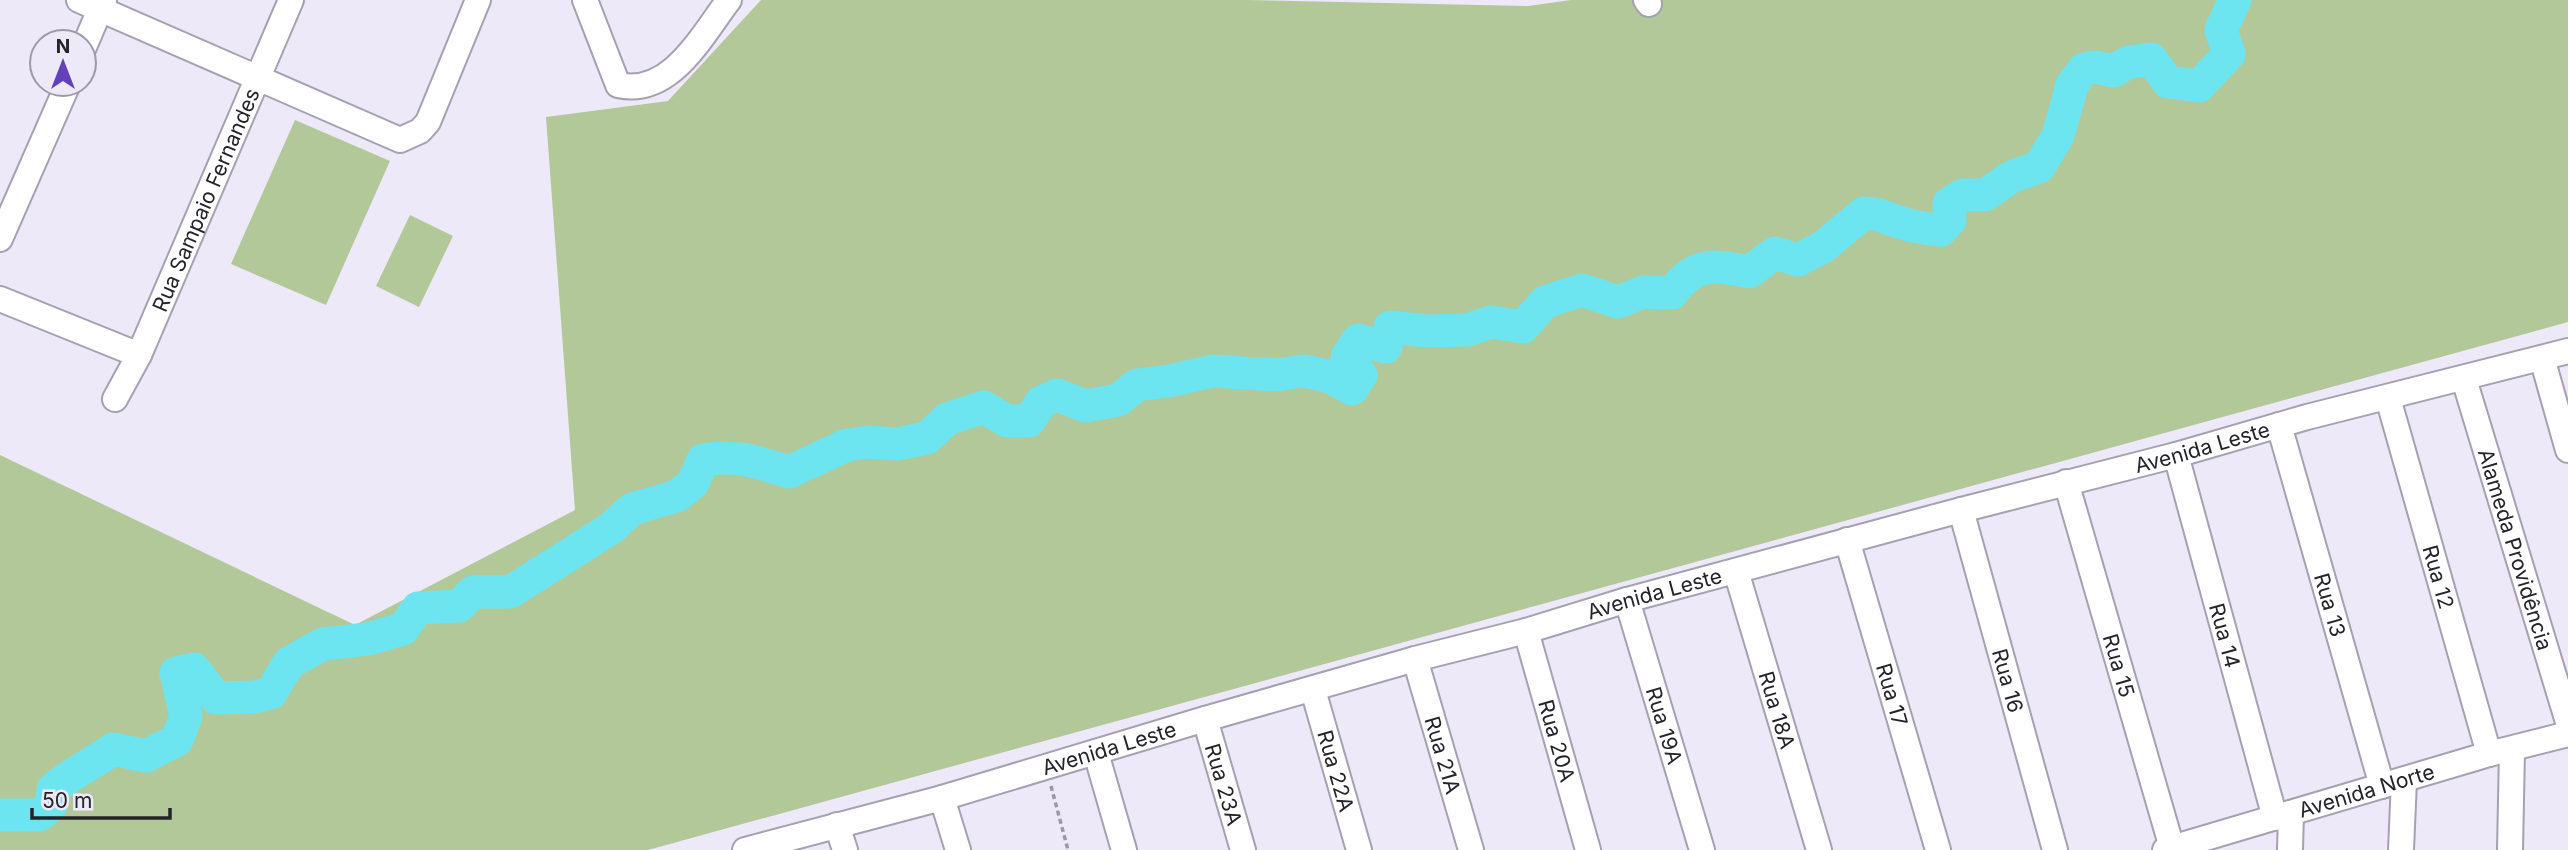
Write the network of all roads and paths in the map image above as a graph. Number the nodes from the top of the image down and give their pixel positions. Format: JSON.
{"nodes":[{"id":1,"x":291,"y":0,"type":"edge"},
{"id":2,"x":478,"y":0,"type":"edge"},
{"id":3,"x":585,"y":0,"type":"edge"},
{"id":4,"x":729,"y":0,"type":"edge"},
{"id":5,"x":95,"y":3,"type":"edge"},
{"id":6,"x":89,"y":28,"type":"edge"},
{"id":7,"x":258,"y":78,"type":"junction"},
{"id":8,"x":62,"y":98,"type":"edge"},
{"id":9,"x":0,"y":239,"type":"edge"},
{"id":10,"x":0,"y":299,"type":"edge"},
{"id":11,"x":2568,"y":351,"type":"edge"},
{"id":12,"x":139,"y":355,"type":"junction"},
{"id":13,"x":2542,"y":358,"type":"junction"},
{"id":14,"x":2464,"y":379,"type":"junction"},
{"id":15,"x":2388,"y":398,"type":"junction"},
{"id":16,"x":115,"y":399,"type":"dead end"},
{"id":17,"x":2279,"y":425,"type":"junction"},
{"id":18,"x":2568,"y":450,"type":"edge"},
{"id":19,"x":2176,"y":455,"type":"junction"},
{"id":20,"x":2066,"y":482,"type":"junction"},
{"id":21,"x":1961,"y":510,"type":"junction"},
{"id":22,"x":1847,"y":540,"type":"junction"},
{"id":23,"x":1736,"y":571,"type":"junction"},
{"id":24,"x":1627,"y":600,"type":"junction"},
{"id":25,"x":1526,"y":631,"type":"junction"},
{"id":26,"x":1415,"y":659,"type":"junction"},
{"id":27,"x":1313,"y":690,"type":"junction"},
{"id":28,"x":1205,"y":719,"type":"junction"},
{"id":29,"x":2568,"y":722,"type":"edge"},
{"id":30,"x":2568,"y":734,"type":"edge"},
{"id":31,"x":2501,"y":752,"type":"junction"},
{"id":32,"x":1096,"y":753,"type":"junction"},
{"id":33,"x":1046,"y":767,"type":"junction"},
{"id":34,"x":2393,"y":783,"type":"junction"},
{"id":35,"x":942,"y":798,"type":"junction"},
{"id":36,"x":2283,"y":815,"type":"junction"},
{"id":37,"x":838,"y":825,"type":"junction"},
{"id":38,"x":2176,"y":848,"type":"edge"},
{"id":39,"x":745,"y":850,"type":"edge"},
{"id":40,"x":845,"y":850,"type":"edge"},
{"id":41,"x":958,"y":850,"type":"edge"},
{"id":42,"x":1068,"y":850,"type":"edge"},
{"id":43,"x":1124,"y":850,"type":"edge"},
{"id":44,"x":1243,"y":850,"type":"edge"},
{"id":45,"x":1359,"y":850,"type":"edge"},
{"id":46,"x":1471,"y":850,"type":"edge"},
{"id":47,"x":1588,"y":850,"type":"edge"},
{"id":48,"x":1702,"y":850,"type":"edge"},
{"id":49,"x":1819,"y":850,"type":"edge"},
{"id":50,"x":1938,"y":850,"type":"edge"},
{"id":51,"x":2055,"y":850,"type":"edge"},
{"id":52,"x":2290,"y":850,"type":"edge"},
{"id":53,"x":2402,"y":850,"type":"edge"},
{"id":54,"x":2510,"y":850,"type":"edge"}],
"edges":[{"from":1,"to":7,"type":"street","name":"Rua Sampaio Fernandes"},
{"from":2,"to":7,"type":"street"},
{"from":3,"to":4,"type":"street"},
{"from":5,"to":6,"type":"street"},
{"from":5,"to":7,"type":"street"},
{"from":7,"to":12,"type":"street","name":"Rua Sampaio Fernandes"},
{"from":8,"to":9,"type":"street"},
{"from":10,"to":12,"type":"street"},
{"from":11,"to":13,"type":"street","name":"Avenida Leste"},
{"from":12,"to":16,"type":"street","name":"Rua Sampaio Fernandes"},
{"from":13,"to":14,"type":"street","name":"Avenida Leste"},
{"from":13,"to":18,"type":"street"},
{"from":14,"to":15,"type":"street","name":"Avenida Leste"},
{"from":14,"to":29,"type":"street","name":"Alameda Providência"},
{"from":15,"to":17,"type":"street","name":"Avenida Leste"},
{"from":15,"to":31,"type":"street","name":"Rua 12"},
{"from":17,"to":19,"type":"street","name":"Avenida Leste"},
{"from":17,"to":34,"type":"street","name":"Rua 13"},
{"from":19,"to":20,"type":"street","name":"Avenida Leste"},
{"from":19,"to":36,"type":"street","name":"Rua 14"},
{"from":20,"to":21,"type":"street","name":"Avenida Leste"},
{"from":20,"to":38,"type":"street","name":"Rua 15"},
{"from":21,"to":22,"type":"street","name":"Avenida Leste"},
{"from":21,"to":51,"type":"street","name":"Rua 16"},
{"from":22,"to":23,"type":"street","name":"Avenida Leste"},
{"from":22,"to":50,"type":"street","name":"Rua 17"},
{"from":23,"to":24,"type":"street","name":"Avenida Leste"},
{"from":23,"to":49,"type":"street","name":"Rua 18A"},
{"from":24,"to":25,"type":"street","name":"Avenida Leste"},
{"from":24,"to":48,"type":"street","name":"Rua 19A"},
{"from":25,"to":26,"type":"street","name":"Avenida Leste"},
{"from":25,"to":47,"type":"street","name":"Rua 20A"},
{"from":26,"to":27,"type":"street","name":"Avenida Leste"},
{"from":26,"to":46,"type":"street","name":"Rua 21A"},
{"from":27,"to":28,"type":"street","name":"Avenida Leste"},
{"from":27,"to":45,"type":"street","name":"Rua 22A"},
{"from":28,"to":32,"type":"street","name":"Avenida Leste"},
{"from":28,"to":44,"type":"street","name":"Rua 23A"},
{"from":30,"to":31,"type":"street","name":"Avenida Norte"},
{"from":31,"to":34,"type":"street","name":"Avenida Norte"},
{"from":31,"to":54,"type":"street","name":"Rua 12"},
{"from":32,"to":33,"type":"street","name":"Avenida Leste"},
{"from":32,"to":43,"type":"street"},
{"from":33,"to":35,"type":"street","name":"Avenida Leste"},
{"from":33,"to":42,"type":"path"},
{"from":34,"to":36,"type":"street","name":"Avenida Norte"},
{"from":34,"to":53,"type":"street","name":"Rua 13"},
{"from":35,"to":37,"type":"street","name":"Avenida Leste"},
{"from":35,"to":41,"type":"street"},
{"from":36,"to":38,"type":"street","name":"Avenida Norte"},
{"from":36,"to":52,"type":"street","name":"Rua 14"},
{"from":37,"to":39,"type":"street","name":"Avenida Leste"},
{"from":37,"to":40,"type":"street"}]}
